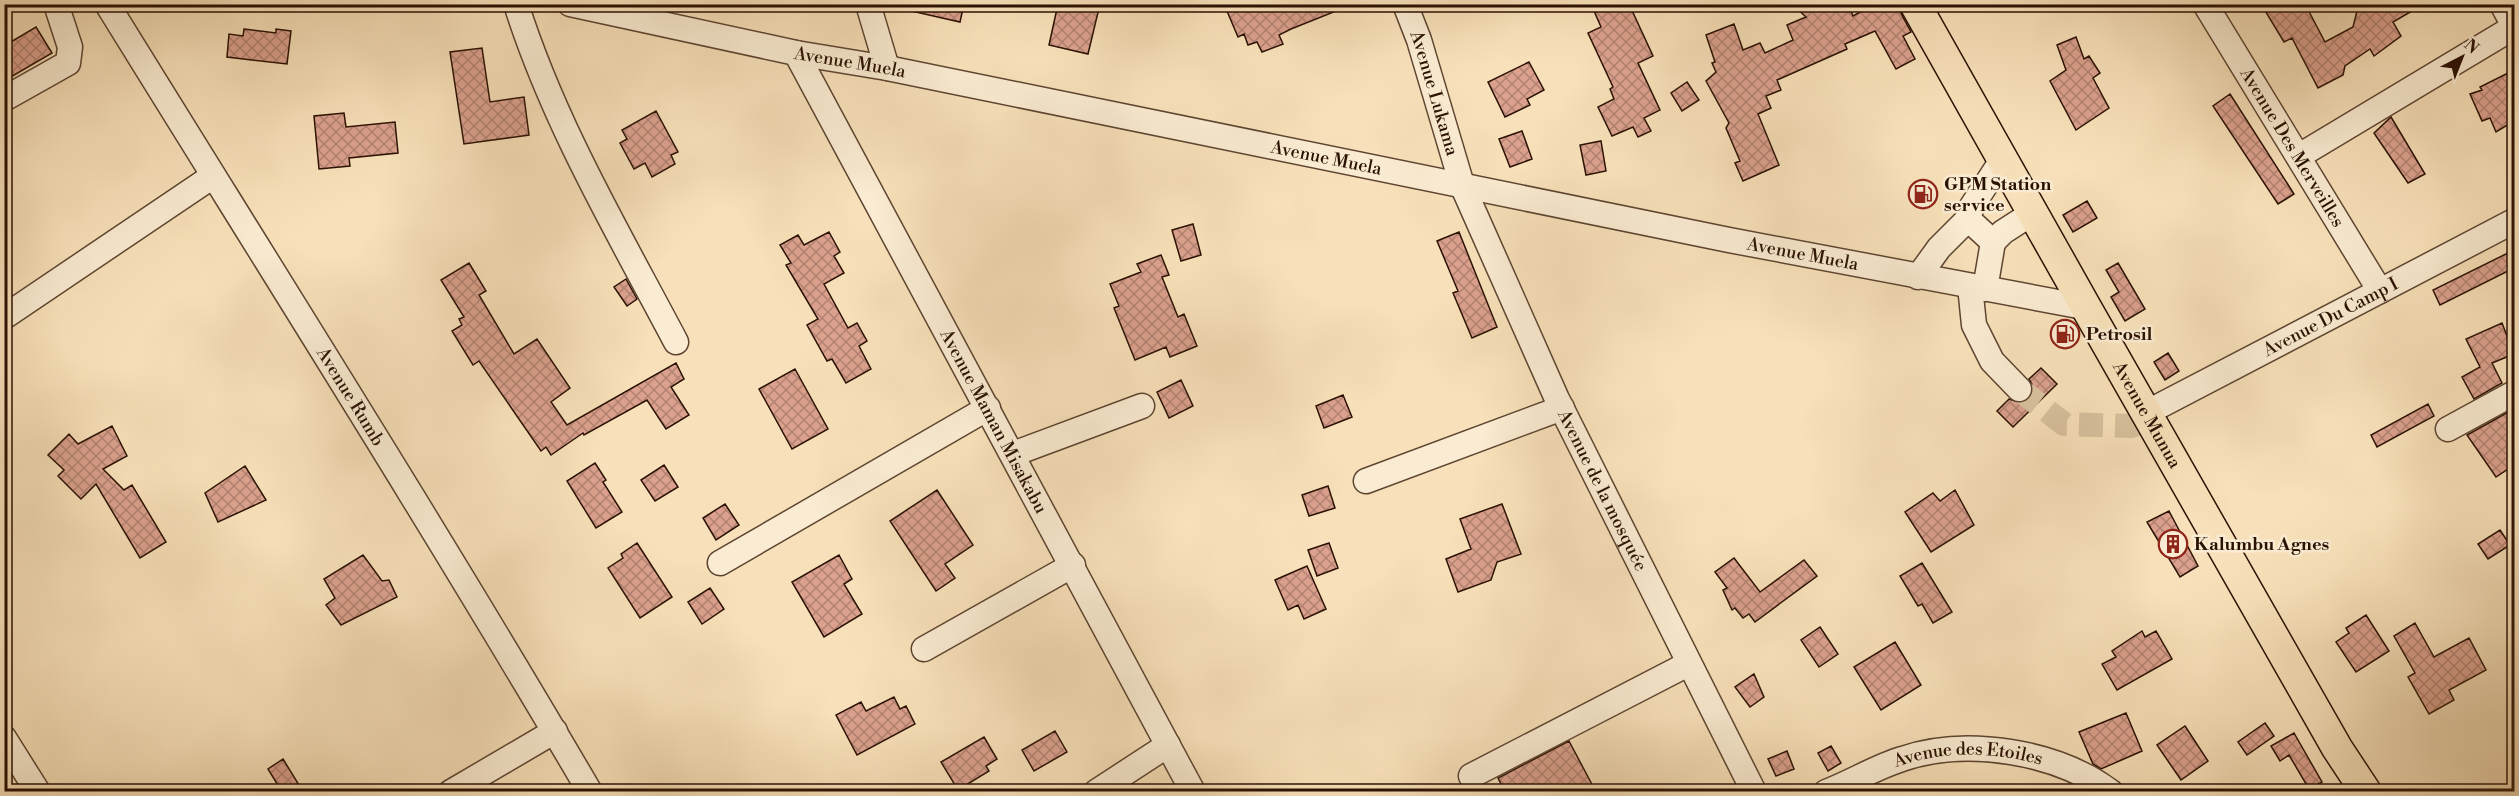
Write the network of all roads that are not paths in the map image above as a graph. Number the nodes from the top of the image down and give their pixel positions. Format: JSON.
{"nodes":[{"id":1,"x":56,"y":4,"type":"edge"},
{"id":2,"x":107,"y":4,"type":"edge"},
{"id":3,"x":516,"y":4,"type":"edge"},
{"id":4,"x":570,"y":4,"type":"edge"},
{"id":5,"x":868,"y":4,"type":"edge"},
{"id":6,"x":1405,"y":4,"type":"edge"},
{"id":7,"x":1915,"y":4,"type":"edge"},
{"id":8,"x":2205,"y":4,"type":"edge"},
{"id":9,"x":2502,"y":4,"type":"edge"},
{"id":10,"x":2514,"y":26,"type":"edge"},
{"id":11,"x":796,"y":53,"type":"junction"},
{"id":12,"x":887,"y":68,"type":"junction"},
{"id":13,"x":4,"y":99,"type":"edge"},
{"id":14,"x":2299,"y":156,"type":"junction"},
{"id":15,"x":2002,"y":160,"type":"junction"},
{"id":16,"x":213,"y":176,"type":"junction"},
{"id":17,"x":1462,"y":185,"type":"junction"},
{"id":18,"x":2031,"y":214,"type":"junction"},
{"id":19,"x":1968,"y":219,"type":"junction"},
{"id":20,"x":2514,"y":221,"type":"edge"},
{"id":21,"x":1993,"y":242,"type":"junction"},
{"id":22,"x":1918,"y":277,"type":"junction"},
{"id":23,"x":1978,"y":287,"type":"junction"},
{"id":24,"x":2380,"y":291,"type":"junction"},
{"id":25,"x":2084,"y":307,"type":"junction"},
{"id":26,"x":4,"y":317,"type":"edge"},
{"id":27,"x":676,"y":342,"type":"dead end"},
{"id":28,"x":2019,"y":389,"type":"tunnel mouth"},
{"id":29,"x":2514,"y":393,"type":"edge"},
{"id":30,"x":1142,"y":406,"type":"dead end"},
{"id":31,"x":988,"y":408,"type":"junction"},
{"id":32,"x":1562,"y":408,"type":"junction"},
{"id":33,"x":2146,"y":413,"type":"junction"},
{"id":34,"x":2448,"y":429,"type":"dead end"},
{"id":35,"x":1013,"y":454,"type":"junction"},
{"id":36,"x":1366,"y":481,"type":"dead end"},
{"id":37,"x":720,"y":563,"type":"dead end"},
{"id":38,"x":1074,"y":566,"type":"junction"},
{"id":39,"x":924,"y":648,"type":"dead end"},
{"id":40,"x":1688,"y":664,"type":"junction"},
{"id":41,"x":555,"y":731,"type":"junction"},
{"id":42,"x":4,"y":738,"type":"edge"},
{"id":43,"x":1168,"y":745,"type":"junction"},
{"id":44,"x":1471,"y":776,"type":"dead end"},
{"id":45,"x":38,"y":792,"type":"edge"},
{"id":46,"x":451,"y":792,"type":"edge"},
{"id":47,"x":590,"y":792,"type":"edge"},
{"id":48,"x":1096,"y":792,"type":"edge"},
{"id":49,"x":1193,"y":792,"type":"edge"},
{"id":50,"x":1754,"y":792,"type":"edge"},
{"id":51,"x":1826,"y":792,"type":"edge"},
{"id":52,"x":2111,"y":792,"type":"edge"},
{"id":53,"x":2366,"y":792,"type":"edge"}],
"edges":[{"from":1,"to":13,"type":"street"},
{"from":2,"to":16,"type":"street","name":"Avenue Rumb"},
{"from":3,"to":27,"type":"street"},
{"from":4,"to":11,"type":"street","name":"Avenue Muela"},
{"from":5,"to":12,"type":"street"},
{"from":6,"to":17,"type":"street","name":"Avenue Lukama"},
{"from":7,"to":15,"type":"main road","name":"Avenue Munua"},
{"from":8,"to":14,"type":"street","name":"Avenue Des Merveilles"},
{"from":9,"to":10,"type":"street"},
{"from":10,"to":14,"type":"street"},
{"from":11,"to":12,"type":"street","name":"Avenue Muela"},
{"from":11,"to":31,"type":"street","name":"Avenue Maman Misakabu"},
{"from":12,"to":17,"type":"street","name":"Avenue Muela"},
{"from":14,"to":24,"type":"street","name":"Avenue Des Merveilles"},
{"from":15,"to":18,"type":"main road","name":"Avenue Munua"},
{"from":15,"to":19,"type":"street"},
{"from":16,"to":26,"type":"street"},
{"from":16,"to":41,"type":"street","name":"Avenue Rumb"},
{"from":17,"to":22,"type":"street","name":"Avenue Muela"},
{"from":17,"to":32,"type":"street","name":"Avenue de la mosquée"},
{"from":18,"to":21,"type":"street"},
{"from":18,"to":25,"type":"main road","name":"Avenue Munua"},
{"from":19,"to":21,"type":"street"},
{"from":19,"to":22,"type":"street"},
{"from":20,"to":24,"type":"street","name":"Avenue Du Camp I"},
{"from":21,"to":23,"type":"street"},
{"from":22,"to":23,"type":"street","name":"Avenue Muela"},
{"from":23,"to":25,"type":"street","name":"Avenue Muela"},
{"from":23,"to":28,"type":"street"},
{"from":24,"to":33,"type":"street","name":"Avenue Du Camp I"},
{"from":25,"to":33,"type":"main road","name":"Avenue Munua"},
{"from":29,"to":34,"type":"street"},
{"from":30,"to":35,"type":"street"},
{"from":31,"to":35,"type":"street","name":"Avenue Maman Misakabu"},
{"from":31,"to":37,"type":"street"},
{"from":32,"to":36,"type":"street"},
{"from":32,"to":40,"type":"street","name":"Avenue de la mosquée"},
{"from":33,"to":53,"type":"main road","name":"Avenue Munua"},
{"from":35,"to":38,"type":"street","name":"Avenue Maman Misakabu"},
{"from":38,"to":39,"type":"street"},
{"from":38,"to":43,"type":"street","name":"Avenue Maman Misakabu"},
{"from":40,"to":44,"type":"street"},
{"from":40,"to":50,"type":"street","name":"Avenue de la mosquée"},
{"from":41,"to":46,"type":"street"},
{"from":41,"to":47,"type":"street","name":"Avenue Rumb"},
{"from":42,"to":45,"type":"street"},
{"from":43,"to":48,"type":"street"},
{"from":43,"to":49,"type":"street","name":"Avenue Maman Misakabu"},
{"from":51,"to":52,"type":"street","name":"Avenue des Etoiles"}]}
